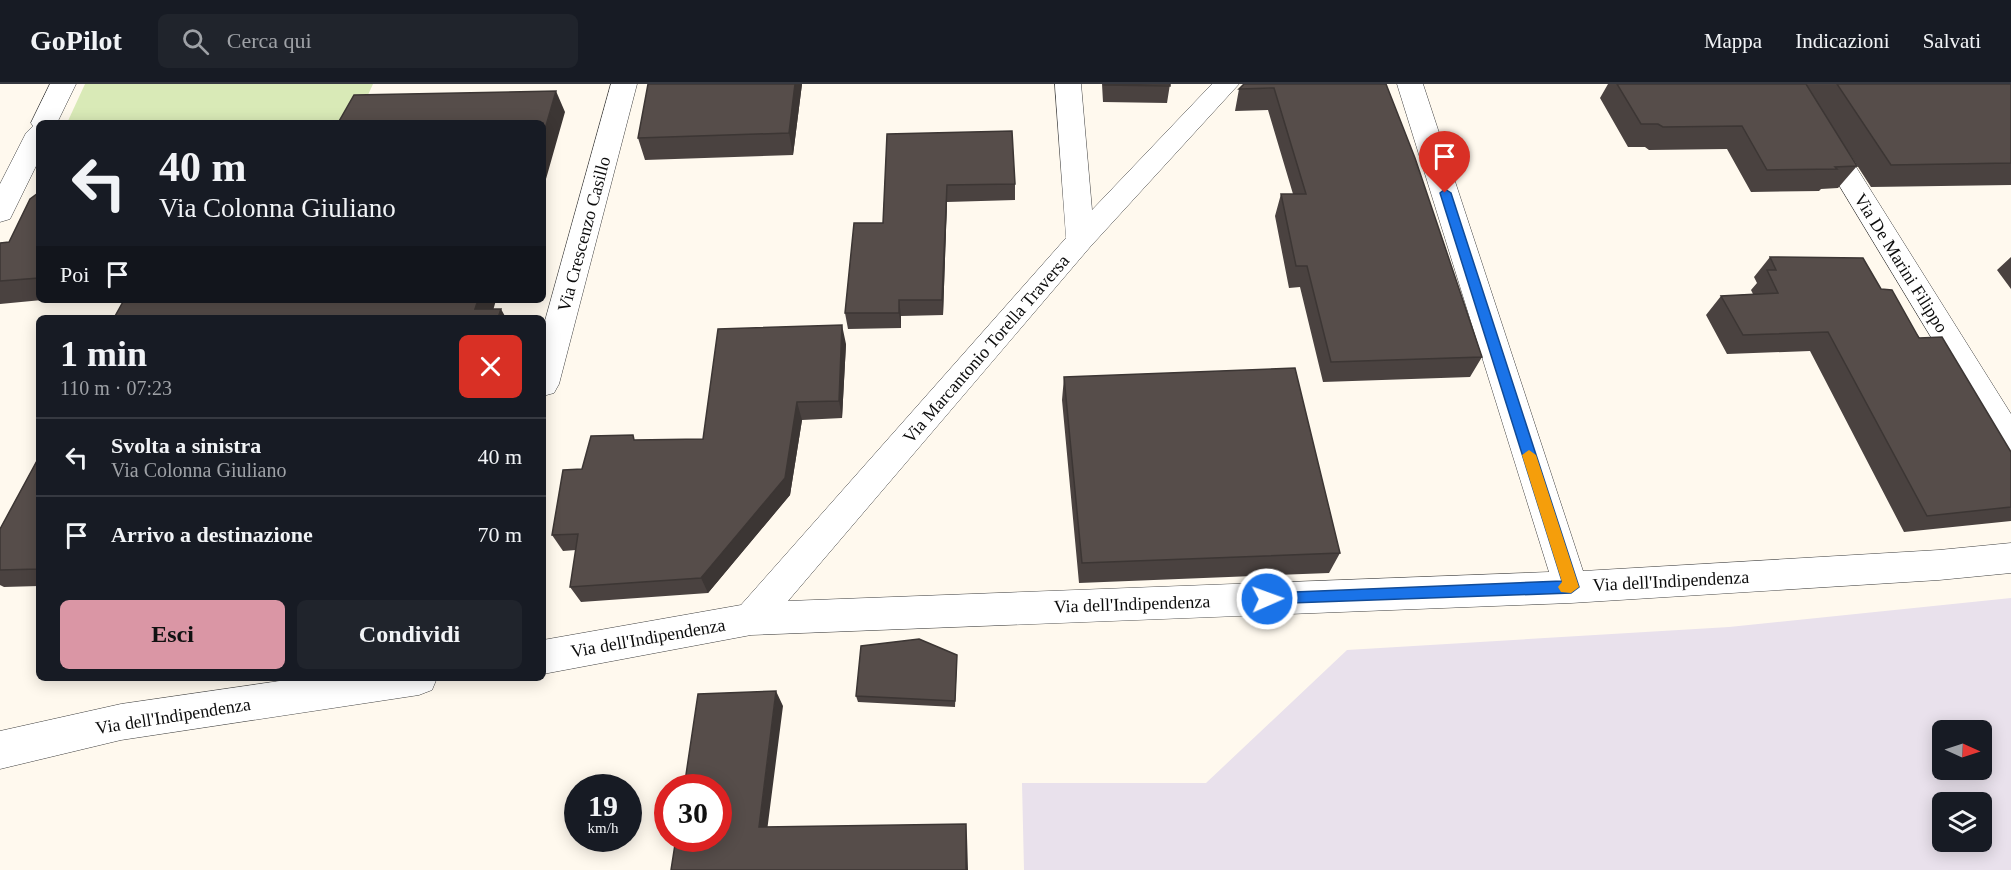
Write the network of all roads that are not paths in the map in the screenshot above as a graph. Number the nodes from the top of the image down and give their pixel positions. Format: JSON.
{"nodes":[{"id":1,"x":63,"y":84,"type":"edge"},
{"id":2,"x":624,"y":84,"type":"edge"},
{"id":3,"x":1068,"y":84,"type":"edge"},
{"id":4,"x":1226,"y":84,"type":"edge"},
{"id":5,"x":1410,"y":84,"type":"edge"},
{"id":6,"x":1791,"y":84,"type":"edge"},
{"id":7,"x":45,"y":120,"type":"edge"},
{"id":8,"x":36,"y":139,"type":"edge"},
{"id":9,"x":0,"y":212,"type":"edge"},
{"id":10,"x":1080,"y":240,"type":"junction"},
{"id":11,"x":546,"y":373,"type":"edge"},
{"id":12,"x":2011,"y":442,"type":"edge"},
{"id":13,"x":2011,"y":558,"type":"edge"},
{"id":14,"x":1571,"y":587,"type":"junction"},
{"id":15,"x":751,"y":619,"type":"junction"},
{"id":16,"x":546,"y":656,"type":"edge"},
{"id":17,"x":399,"y":681,"type":"edge"},
{"id":18,"x":0,"y":750,"type":"edge"}],
"edges":[{"from":1,"to":7,"type":"street"},
{"from":2,"to":11,"type":"street","name":"Via Crescenzo Casillo"},
{"from":3,"to":10,"type":"street"},
{"from":4,"to":10,"type":"street","name":"Via Marcantonio Torella Traversa"},
{"from":5,"to":14,"type":"street"},
{"from":6,"to":12,"type":"street","name":"Via De Marini Filippo"},
{"from":8,"to":9,"type":"street"},
{"from":10,"to":15,"type":"street","name":"Via Marcantonio Torella Traversa"},
{"from":13,"to":14,"type":"street","name":"Via dell'Indipendenza"},
{"from":14,"to":15,"type":"street","name":"Via dell'Indipendenza"},
{"from":15,"to":16,"type":"street","name":"Via dell'Indipendenza"},
{"from":17,"to":18,"type":"street","name":"Via dell'Indipendenza"}]}
